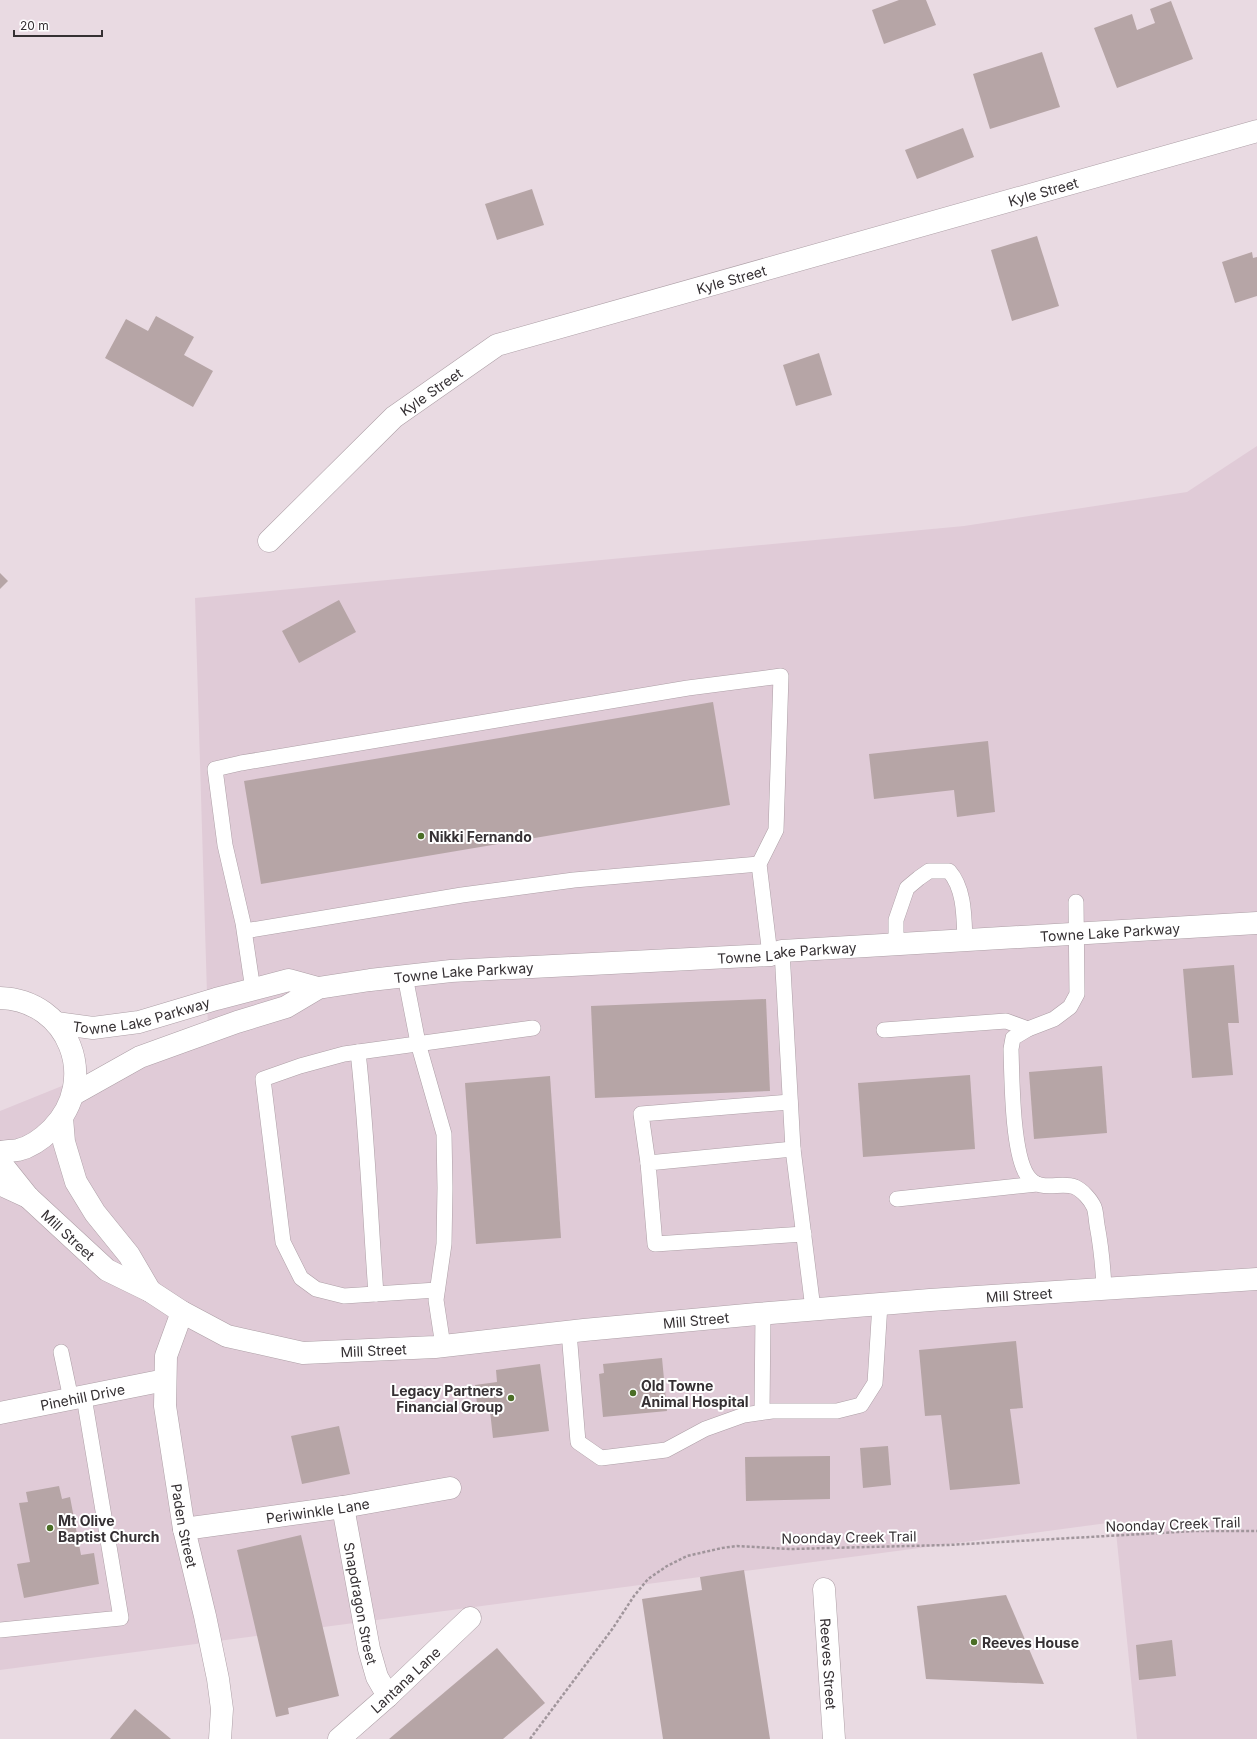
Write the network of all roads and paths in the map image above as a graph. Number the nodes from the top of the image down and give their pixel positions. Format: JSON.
{"nodes":[{"id":1,"x":1257,"y":131,"type":"edge"},
{"id":2,"x":269,"y":541,"type":"dead end"},
{"id":3,"x":759,"y":864,"type":"junction"},
{"id":4,"x":1076,"y":902,"type":"dead end"},
{"id":5,"x":1257,"y":923,"type":"edge"},
{"id":6,"x":245,"y":931,"type":"junction"},
{"id":7,"x":1078,"y":934,"type":"junction"},
{"id":8,"x":965,"y":942,"type":"junction"},
{"id":9,"x":896,"y":945,"type":"junction"},
{"id":10,"x":776,"y":953,"type":"junction"},
{"id":11,"x":405,"y":976,"type":"junction"},
{"id":12,"x":318,"y":988,"type":"junction"},
{"id":13,"x":253,"y":990,"type":"junction"},
{"id":14,"x":0,"y":998,"type":"edge"},
{"id":15,"x":56,"y":1023,"type":"junction"},
{"id":16,"x":532,"y":1028,"type":"dead end"},
{"id":17,"x":1028,"y":1029,"type":"junction"},
{"id":18,"x":884,"y":1030,"type":"dead end"},
{"id":19,"x":418,"y":1043,"type":"junction"},
{"id":20,"x":358,"y":1052,"type":"junction"},
{"id":21,"x":74,"y":1094,"type":"junction"},
{"id":22,"x":790,"y":1102,"type":"junction"},
{"id":23,"x":62,"y":1118,"type":"junction"},
{"id":24,"x":793,"y":1149,"type":"junction"},
{"id":25,"x":0,"y":1152,"type":"edge"},
{"id":26,"x":0,"y":1162,"type":"edge"},
{"id":27,"x":648,"y":1163,"type":"junction"},
{"id":28,"x":0,"y":1184,"type":"edge"},
{"id":29,"x":1037,"y":1184,"type":"junction"},
{"id":30,"x":28,"y":1197,"type":"junction"},
{"id":31,"x":897,"y":1199,"type":"dead end"},
{"id":32,"x":804,"y":1234,"type":"junction"},
{"id":33,"x":1257,"y":1279,"type":"edge"},
{"id":34,"x":1104,"y":1288,"type":"junction"},
{"id":35,"x":438,"y":1290,"type":"junction"},
{"id":36,"x":150,"y":1291,"type":"junction"},
{"id":37,"x":376,"y":1294,"type":"junction"},
{"id":38,"x":880,"y":1304,"type":"junction"},
{"id":39,"x":813,"y":1309,"type":"junction"},
{"id":40,"x":182,"y":1312,"type":"junction"},
{"id":41,"x":764,"y":1314,"type":"junction"},
{"id":42,"x":569,"y":1332,"type":"junction"},
{"id":43,"x":443,"y":1346,"type":"junction"},
{"id":44,"x":61,"y":1352,"type":"dead end"},
{"id":45,"x":165,"y":1380,"type":"junction"},
{"id":46,"x":78,"y":1398,"type":"junction"},
{"id":47,"x":762,"y":1412,"type":"junction"},
{"id":48,"x":0,"y":1413,"type":"edge"},
{"id":49,"x":450,"y":1488,"type":"dead end"},
{"id":50,"x":343,"y":1507,"type":"junction"},
{"id":51,"x":184,"y":1529,"type":"junction"},
{"id":52,"x":1257,"y":1531,"type":"edge"},
{"id":53,"x":824,"y":1589,"type":"dead end"},
{"id":54,"x":470,"y":1618,"type":"dead end"},
{"id":55,"x":0,"y":1630,"type":"edge"},
{"id":56,"x":388,"y":1696,"type":"junction"},
{"id":57,"x":220,"y":1739,"type":"edge"},
{"id":58,"x":339,"y":1739,"type":"edge"},
{"id":59,"x":530,"y":1739,"type":"edge"},
{"id":60,"x":834,"y":1739,"type":"edge"}],
"edges":[{"from":1,"to":2,"type":"street","name":"Kyle Street"},
{"from":3,"to":6,"type":"lane"},
{"from":3,"to":6,"type":"lane"},
{"from":3,"to":10,"type":"lane"},
{"from":4,"to":7,"type":"lane"},
{"from":5,"to":7,"type":"street","name":"Towne Lake Parkway"},
{"from":6,"to":13,"type":"lane"},
{"from":7,"to":8,"type":"street","name":"Towne Lake Parkway"},
{"from":7,"to":17,"type":"lane"},
{"from":8,"to":9,"type":"street","name":"Towne Lake Parkway"},
{"from":8,"to":9,"type":"lane"},
{"from":9,"to":10,"type":"street","name":"Towne Lake Parkway"},
{"from":10,"to":11,"type":"street","name":"Towne Lake Parkway"},
{"from":10,"to":22,"type":"lane"},
{"from":11,"to":12,"type":"street","name":"Towne Lake Parkway"},
{"from":11,"to":19,"type":"lane"},
{"from":12,"to":13,"type":"street","name":"Towne Lake Parkway"},
{"from":12,"to":21,"type":"street","name":"Towne Lake Parkway"},
{"from":13,"to":15,"type":"street","name":"Towne Lake Parkway"},
{"from":14,"to":15,"type":"street"},
{"from":15,"to":21,"type":"street"},
{"from":16,"to":19,"type":"lane"},
{"from":17,"to":18,"type":"lane"},
{"from":17,"to":29,"type":"lane"},
{"from":19,"to":20,"type":"lane"},
{"from":19,"to":35,"type":"lane"},
{"from":20,"to":37,"type":"lane"},
{"from":20,"to":37,"type":"lane"},
{"from":21,"to":23,"type":"street"},
{"from":22,"to":24,"type":"lane"},
{"from":22,"to":27,"type":"lane"},
{"from":23,"to":25,"type":"street"},
{"from":23,"to":36,"type":"street","name":"Mill Street"},
{"from":24,"to":27,"type":"lane"},
{"from":24,"to":32,"type":"lane"},
{"from":26,"to":30,"type":"street","name":"Mill Street"},
{"from":27,"to":32,"type":"lane"},
{"from":28,"to":30,"type":"street"},
{"from":29,"to":31,"type":"lane"},
{"from":29,"to":34,"type":"lane"},
{"from":30,"to":36,"type":"street","name":"Mill Street"},
{"from":32,"to":39,"type":"lane"},
{"from":33,"to":34,"type":"street","name":"Mill Street"},
{"from":34,"to":38,"type":"street","name":"Mill Street"},
{"from":35,"to":37,"type":"lane"},
{"from":35,"to":43,"type":"lane"},
{"from":36,"to":40,"type":"street","name":"Mill Street"},
{"from":38,"to":39,"type":"street","name":"Mill Street"},
{"from":38,"to":47,"type":"lane"},
{"from":39,"to":41,"type":"street","name":"Mill Street"},
{"from":40,"to":43,"type":"street","name":"Mill Street"},
{"from":40,"to":45,"type":"street","name":"Paden Street"},
{"from":41,"to":42,"type":"street","name":"Mill Street"},
{"from":41,"to":47,"type":"lane"},
{"from":42,"to":43,"type":"street","name":"Mill Street"},
{"from":42,"to":47,"type":"lane"},
{"from":44,"to":46,"type":"lane"},
{"from":45,"to":46,"type":"street","name":"Pinehill Drive"},
{"from":45,"to":51,"type":"street","name":"Paden Street"},
{"from":46,"to":48,"type":"street","name":"Pinehill Drive"},
{"from":46,"to":55,"type":"lane"},
{"from":49,"to":50,"type":"street","name":"Periwinkle Lane"},
{"from":50,"to":51,"type":"street","name":"Periwinkle Lane"},
{"from":50,"to":56,"type":"street","name":"Snapdragon Street"},
{"from":51,"to":57,"type":"street","name":"Paden Street"},
{"from":52,"to":59,"type":"path","name":"Noonday Creek Trail"},
{"from":53,"to":60,"type":"street","name":"Reeves Street"},
{"from":54,"to":56,"type":"street","name":"Lantana Lane"},
{"from":56,"to":58,"type":"street","name":"Lantana Lane"}]}
